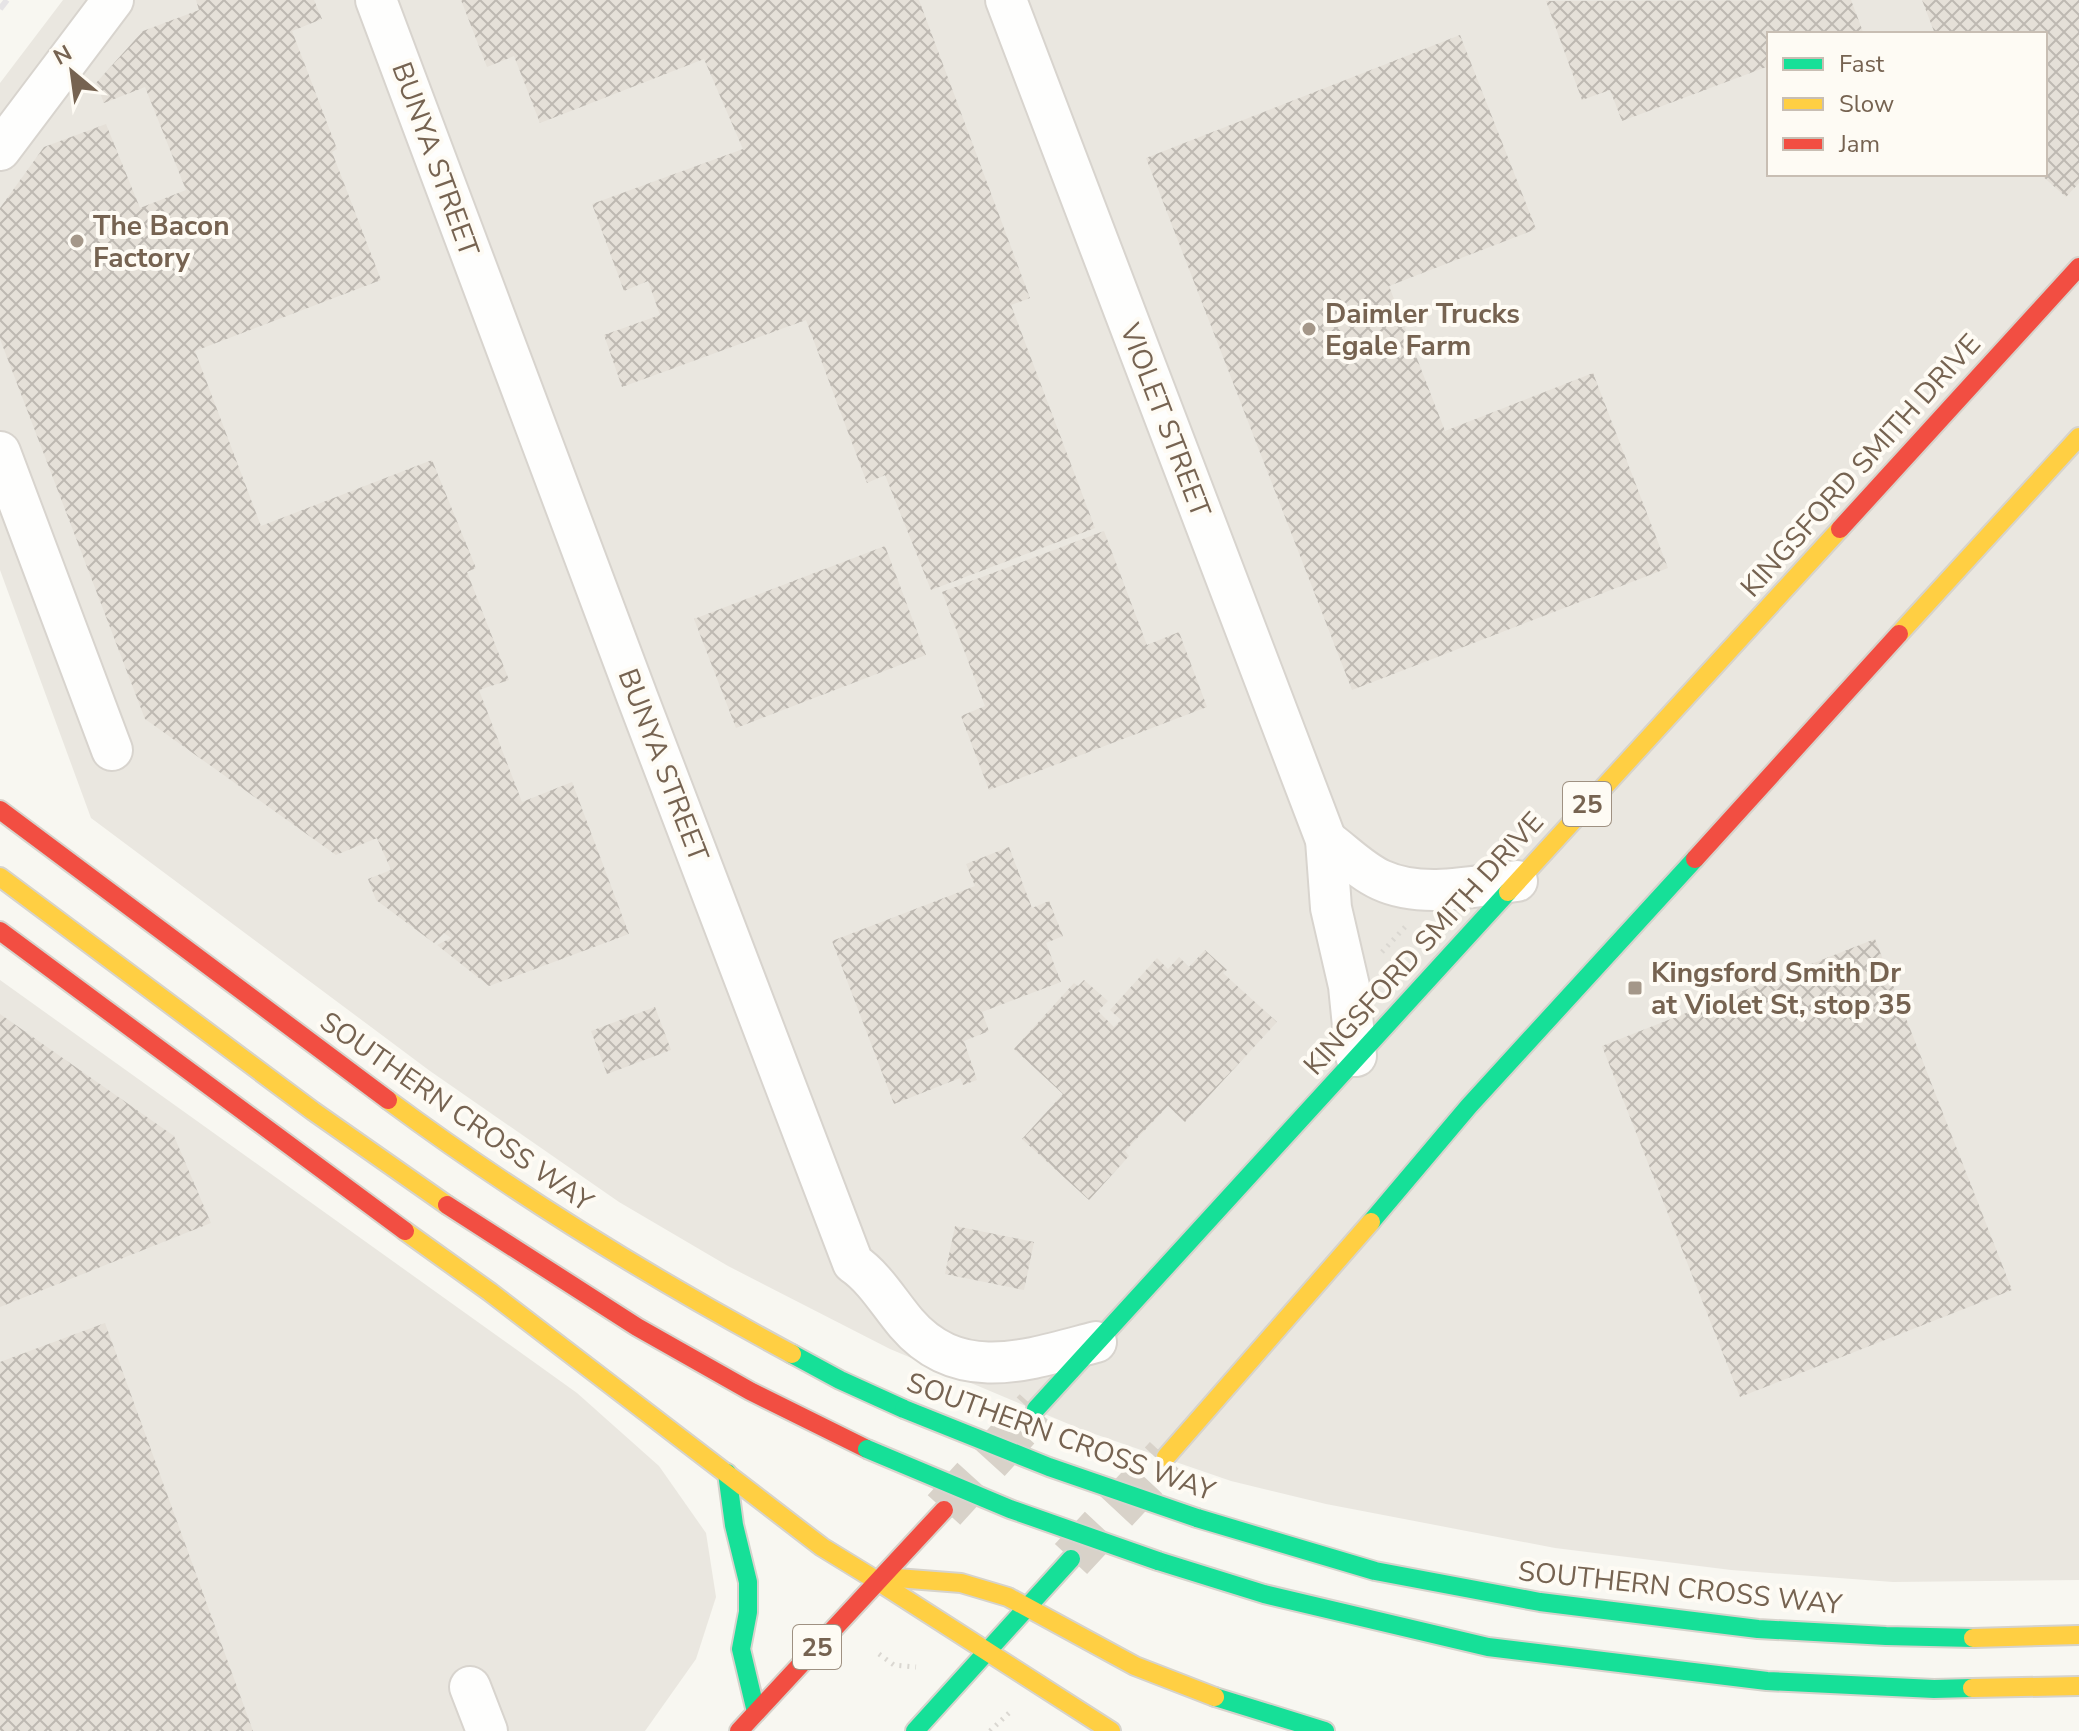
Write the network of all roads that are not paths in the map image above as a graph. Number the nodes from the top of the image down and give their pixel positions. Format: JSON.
{"nodes":[{"id":1,"x":113,"y":0,"type":"edge"},
{"id":2,"x":376,"y":0,"type":"edge"},
{"id":3,"x":1006,"y":0,"type":"edge"},
{"id":4,"x":0,"y":150,"type":"edge"},
{"id":5,"x":2079,"y":267,"type":"edge"},
{"id":6,"x":2079,"y":437,"type":"edge"},
{"id":7,"x":0,"y":452,"type":"edge"},
{"id":8,"x":112,"y":750,"type":"dead end"},
{"id":9,"x":0,"y":810,"type":"edge"},
{"id":10,"x":1326,"y":840,"type":"junction"},
{"id":11,"x":0,"y":877,"type":"edge"},
{"id":12,"x":1517,"y":881,"type":"junction"},
{"id":13,"x":0,"y":931,"type":"edge"},
{"id":14,"x":1356,"y":1056,"type":"junction"},
{"id":15,"x":1096,"y":1342,"type":"junction"},
{"id":16,"x":1036,"y":1409,"type":"tunnel mouth"},
{"id":17,"x":1166,"y":1457,"type":"tunnel mouth"},
{"id":18,"x":727,"y":1473,"type":"junction"},
{"id":19,"x":944,"y":1510,"type":"tunnel mouth"},
{"id":20,"x":1071,"y":1559,"type":"tunnel mouth"},
{"id":21,"x":881,"y":1580,"type":"junction"},
{"id":22,"x":1028,"y":1606,"type":"junction"},
{"id":23,"x":2079,"y":1635,"type":"edge"},
{"id":24,"x":989,"y":1651,"type":"junction"},
{"id":25,"x":2079,"y":1686,"type":"edge"},
{"id":26,"x":470,"y":1687,"type":"dead end"},
{"id":27,"x":756,"y":1712,"type":"junction"},
{"id":28,"x":487,"y":1731,"type":"edge"},
{"id":29,"x":739,"y":1731,"type":"edge"},
{"id":30,"x":915,"y":1731,"type":"edge"},
{"id":31,"x":1111,"y":1731,"type":"edge"},
{"id":32,"x":1325,"y":1731,"type":"edge"}],
"edges":[{"from":1,"to":4,"type":"street"},
{"from":2,"to":15,"type":"street","name":"BUNYA STREET"},
{"from":3,"to":10,"type":"street","name":"VIOLET STREET"},
{"from":5,"to":12,"type":"main road","name":"KINGSFORD SMITH DRIVE","number":"25"},
{"from":6,"to":17,"type":"main road"},
{"from":7,"to":8,"type":"street"},
{"from":9,"to":23,"type":"main road","name":"SOUTHERN CROSS WAY","bridge":true},
{"from":10,"to":12,"type":"street"},
{"from":10,"to":14,"type":"street","name":"VIOLET STREET"},
{"from":11,"to":25,"type":"main road","bridge":true},
{"from":12,"to":14,"type":"main road","name":"KINGSFORD SMITH DRIVE","number":"25"},
{"from":13,"to":18,"type":"main road"},
{"from":14,"to":15,"type":"main road","name":"KINGSFORD SMITH DRIVE","number":"25"},
{"from":15,"to":16,"type":"main road","name":"KINGSFORD SMITH DRIVE","number":"25"},
{"from":18,"to":21,"type":"main road"},
{"from":18,"to":27,"type":"main road"},
{"from":19,"to":21,"type":"main road","number":"25"},
{"from":20,"to":22,"type":"main road"},
{"from":21,"to":22,"type":"main road"},
{"from":21,"to":24,"type":"main road"},
{"from":21,"to":27,"type":"main road","number":"25"},
{"from":22,"to":24,"type":"main road"},
{"from":22,"to":32,"type":"main road"},
{"from":24,"to":30,"type":"main road"},
{"from":24,"to":31,"type":"main road"},
{"from":26,"to":28,"type":"street"},
{"from":27,"to":29,"type":"main road","number":"25"}]}
